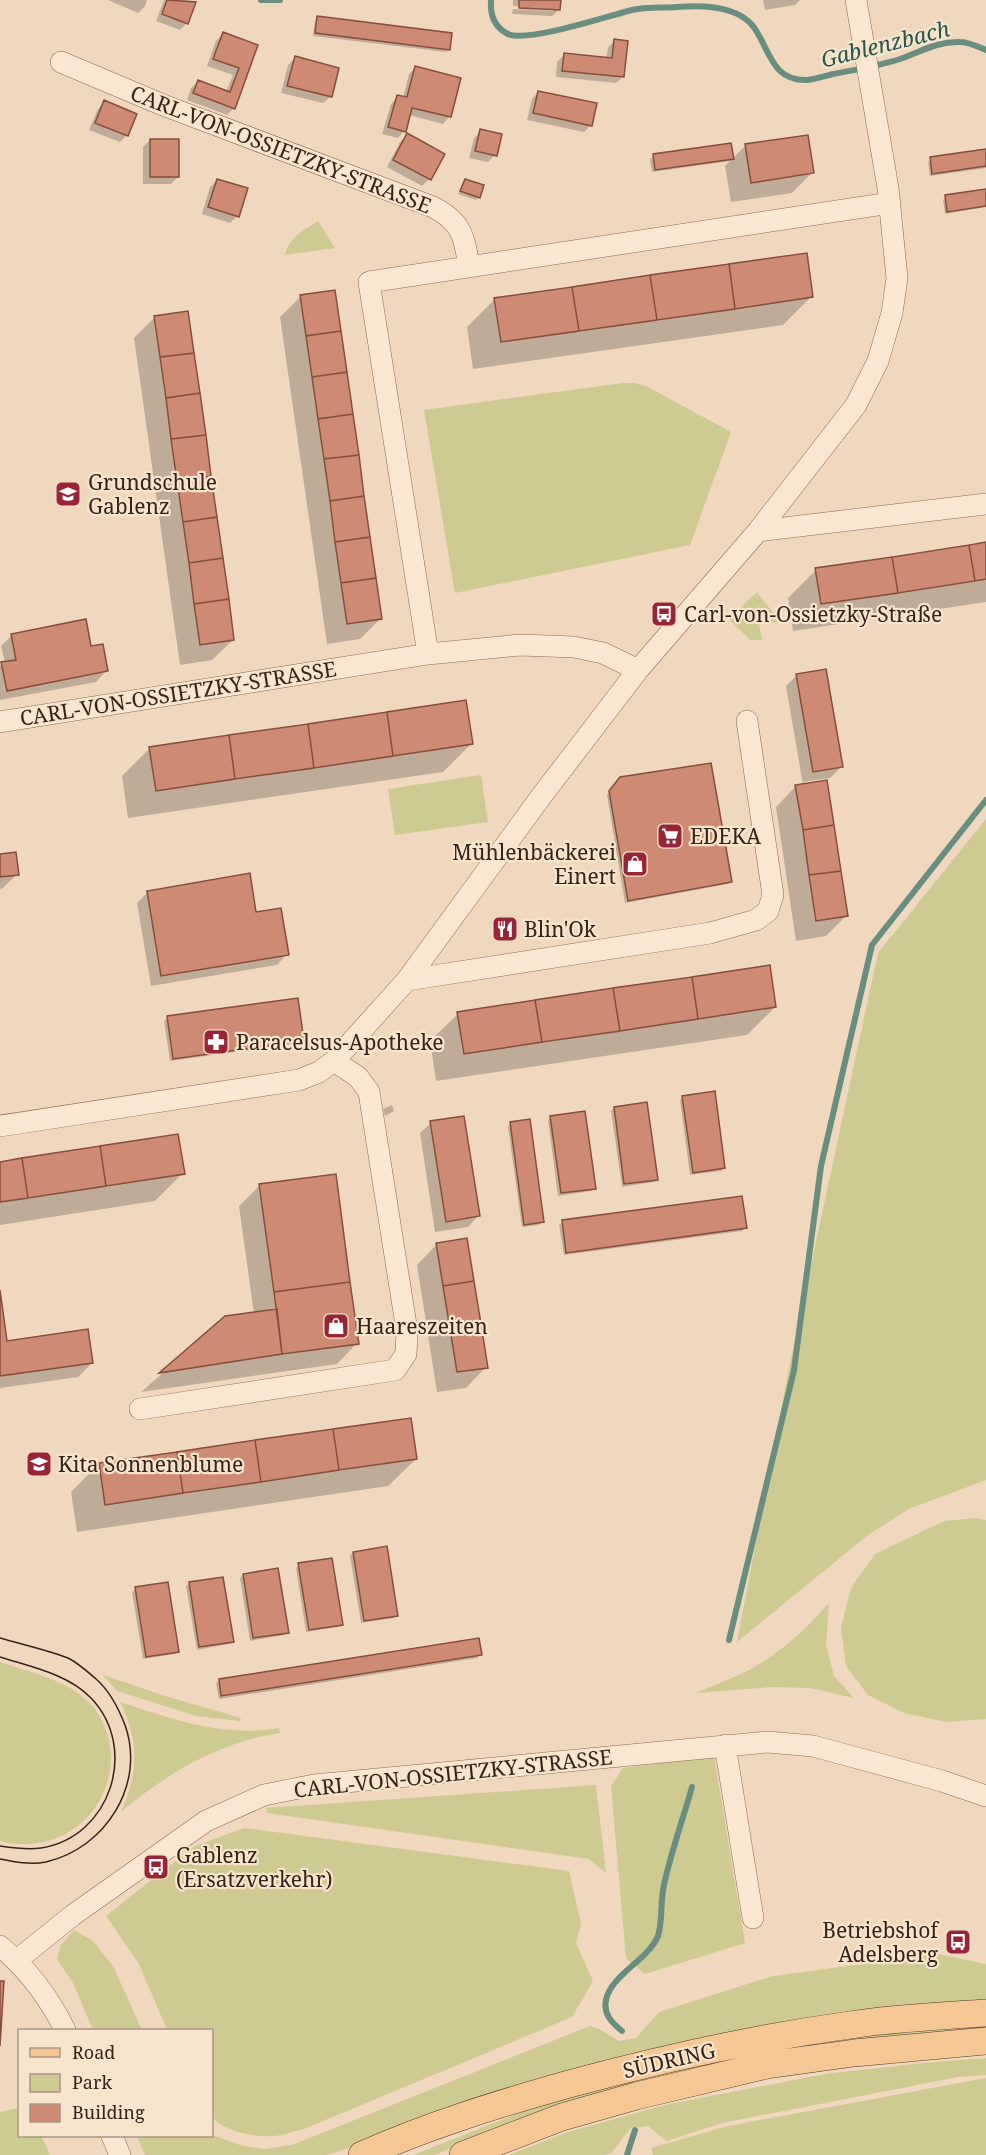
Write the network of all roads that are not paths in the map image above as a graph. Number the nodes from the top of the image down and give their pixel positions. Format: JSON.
{"nodes":[{"id":1,"x":856,"y":0,"type":"edge"},
{"id":2,"x":61,"y":62,"type":"dead end"},
{"id":3,"x":890,"y":203,"type":"junction"},
{"id":4,"x":469,"y":266,"type":"junction"},
{"id":5,"x":986,"y":504,"type":"edge"},
{"id":6,"x":758,"y":531,"type":"junction"},
{"id":7,"x":428,"y":654,"type":"junction"},
{"id":8,"x":638,"y":670,"type":"junction"},
{"id":9,"x":747,"y":721,"type":"dead end"},
{"id":10,"x":0,"y":722,"type":"edge"},
{"id":11,"x":407,"y":980,"type":"junction"},
{"id":12,"x":334,"y":1061,"type":"junction"},
{"id":13,"x":0,"y":1126,"type":"edge"},
{"id":14,"x":140,"y":1409,"type":"dead end"},
{"id":15,"x":725,"y":1745,"type":"junction"},
{"id":16,"x":986,"y":1796,"type":"edge"},
{"id":17,"x":753,"y":1918,"type":"dead end"},
{"id":18,"x":0,"y":1946,"type":"edge"},
{"id":19,"x":17,"y":1960,"type":"junction"},
{"id":20,"x":986,"y":2013,"type":"edge"},
{"id":21,"x":64,"y":2029,"type":"edge"},
{"id":22,"x":986,"y":2041,"type":"edge"},
{"id":23,"x":112,"y":2137,"type":"edge"},
{"id":24,"x":120,"y":2155,"type":"edge"},
{"id":25,"x":362,"y":2155,"type":"edge"},
{"id":26,"x":464,"y":2155,"type":"edge"}],
"edges":[{"from":1,"to":3,"type":"street"},
{"from":2,"to":4,"type":"street","name":"CARL-VON-OSSIETZKY-STRASSE"},
{"from":3,"to":4,"type":"street"},
{"from":3,"to":6,"type":"street"},
{"from":4,"to":7,"type":"street"},
{"from":5,"to":6,"type":"street"},
{"from":6,"to":8,"type":"street"},
{"from":7,"to":8,"type":"street","name":"CARL-VON-OSSIETZKY-STRASSE"},
{"from":7,"to":10,"type":"street","name":"CARL-VON-OSSIETZKY-STRASSE"},
{"from":8,"to":11,"type":"street"},
{"from":9,"to":11,"type":"street"},
{"from":11,"to":12,"type":"street"},
{"from":12,"to":13,"type":"street"},
{"from":12,"to":14,"type":"street"},
{"from":15,"to":16,"type":"street","name":"CARL-VON-OSSIETZKY-STRASSE"},
{"from":15,"to":17,"type":"street"},
{"from":15,"to":19,"type":"street","name":"CARL-VON-OSSIETZKY-STRASSE"},
{"from":18,"to":19,"type":"street"},
{"from":19,"to":21,"type":"street"},
{"from":20,"to":25,"type":"main road","name":"SÜDRING"},
{"from":22,"to":26,"type":"main road","name":"SÜDRING"},
{"from":23,"to":24,"type":"street"}]}
